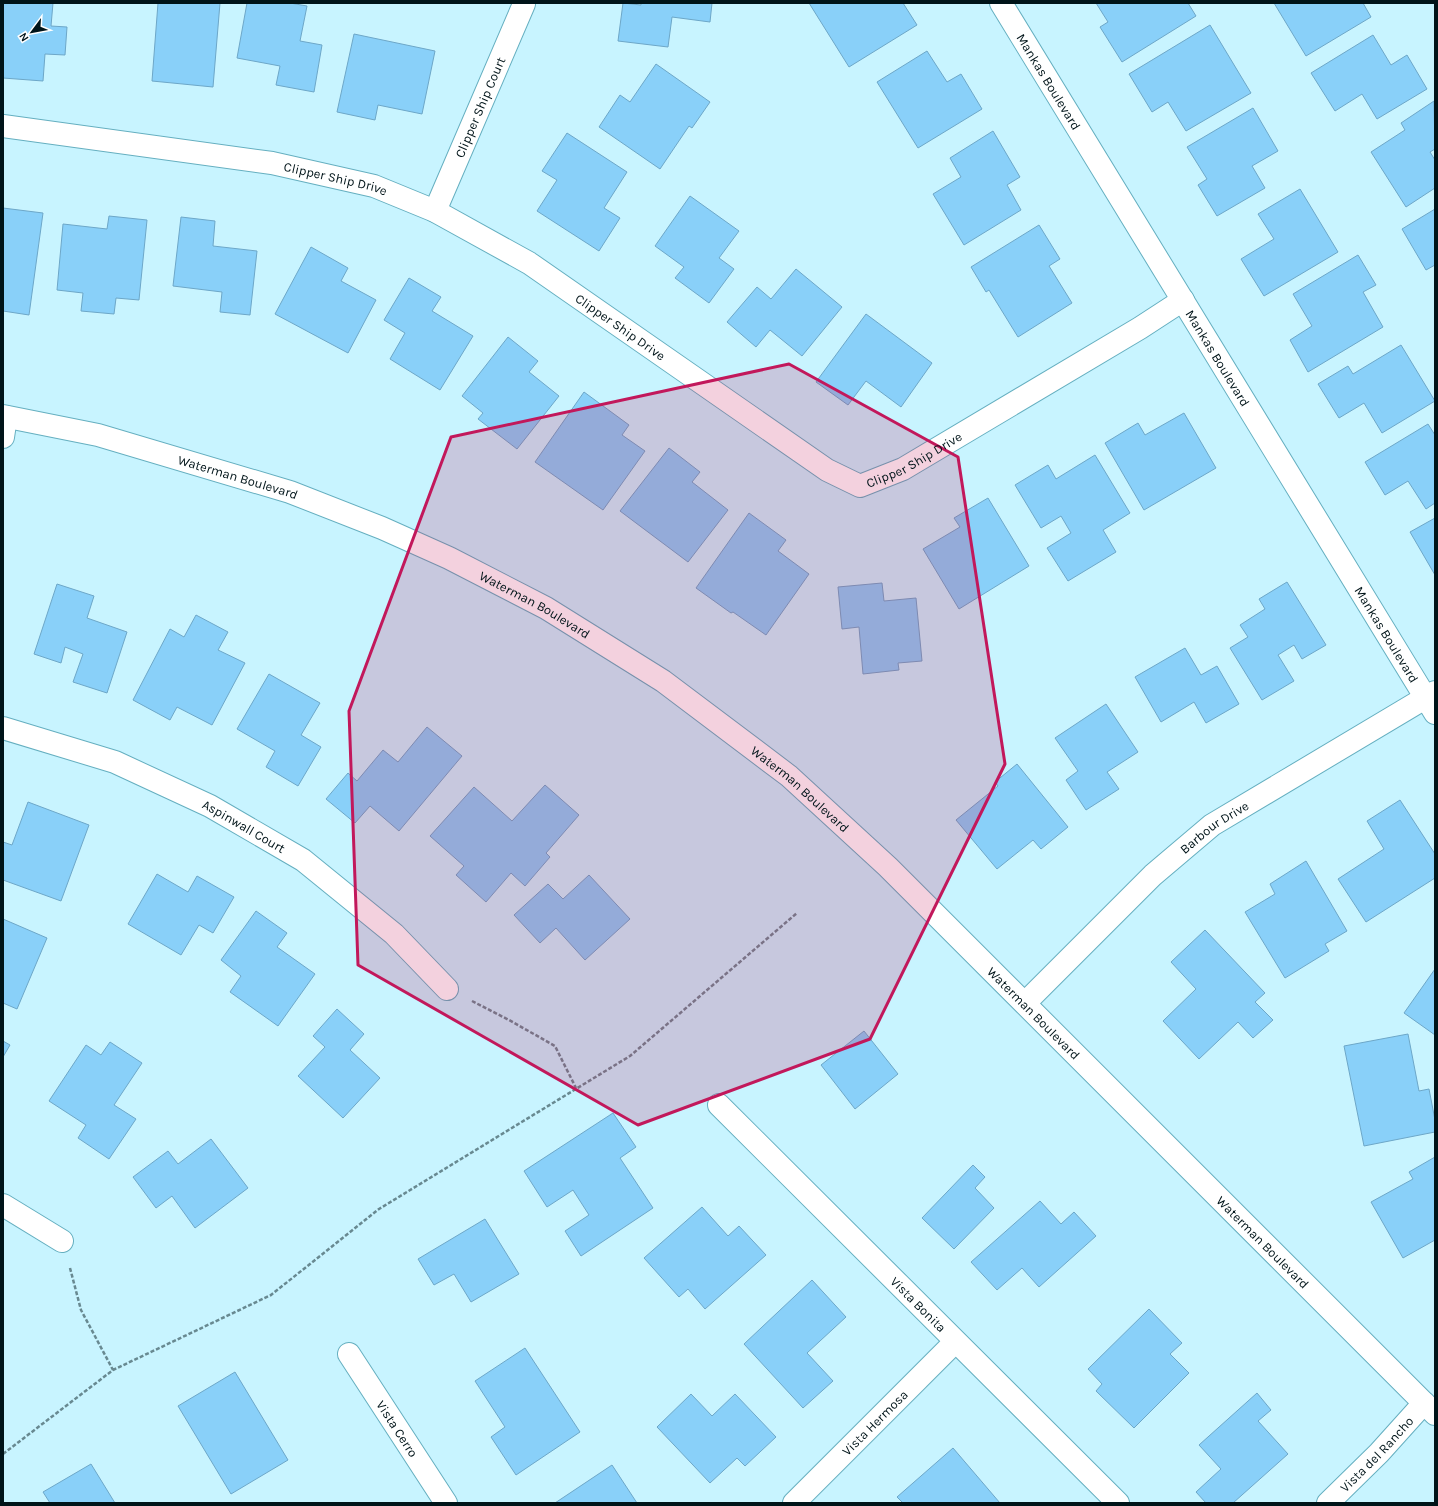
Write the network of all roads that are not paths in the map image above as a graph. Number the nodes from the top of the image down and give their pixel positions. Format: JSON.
{"nodes":[{"id":1,"x":1001,"y":3,"type":"edge"},
{"id":2,"x":524,"y":4,"type":"edge"},
{"id":3,"x":3,"y":126,"type":"edge"},
{"id":4,"x":435,"y":211,"type":"junction"},
{"id":5,"x":1183,"y":300,"type":"junction"},
{"id":6,"x":4,"y":423,"type":"edge"},
{"id":7,"x":1432,"y":701,"type":"edge"},
{"id":8,"x":3,"y":728,"type":"edge"},
{"id":9,"x":447,"y":989,"type":"road end"},
{"id":10,"x":1025,"y":1003,"type":"junction"},
{"id":11,"x":719,"y":1105,"type":"dead end"},
{"id":12,"x":3,"y":1205,"type":"edge"},
{"id":13,"x":62,"y":1241,"type":"road end"},
{"id":14,"x":956,"y":1342,"type":"junction"},
{"id":15,"x":349,"y":1354,"type":"dead end"},
{"id":16,"x":1430,"y":1409,"type":"edge"},
{"id":17,"x":446,"y":1503,"type":"edge"},
{"id":18,"x":794,"y":1503,"type":"edge"},
{"id":19,"x":1118,"y":1503,"type":"edge"},
{"id":20,"x":1328,"y":1503,"type":"edge"}],
"edges":[{"from":1,"to":5,"type":"street","name":"Mankas Boulevard"},
{"from":2,"to":4,"type":"street","name":"Clipper Ship Court"},
{"from":3,"to":4,"type":"street","name":"Clipper Ship Drive"},
{"from":4,"to":5,"type":"street","name":"Clipper Ship Drive"},
{"from":5,"to":7,"type":"street","name":"Mankas Boulevard"},
{"from":6,"to":10,"type":"street","name":"Waterman Boulevard"},
{"from":7,"to":10,"type":"street","name":"Barbour Drive"},
{"from":8,"to":9,"type":"street","name":"Aspinwall Court"},
{"from":10,"to":16,"type":"street","name":"Waterman Boulevard"},
{"from":11,"to":14,"type":"street","name":"Vista Bonita"},
{"from":12,"to":13,"type":"street"},
{"from":14,"to":18,"type":"street","name":"Vista Hermosa"},
{"from":14,"to":19,"type":"street","name":"Vista Bonita"},
{"from":15,"to":17,"type":"street","name":"Vista Cerro"},
{"from":16,"to":20,"type":"street","name":"Vista del Rancho"}]}
